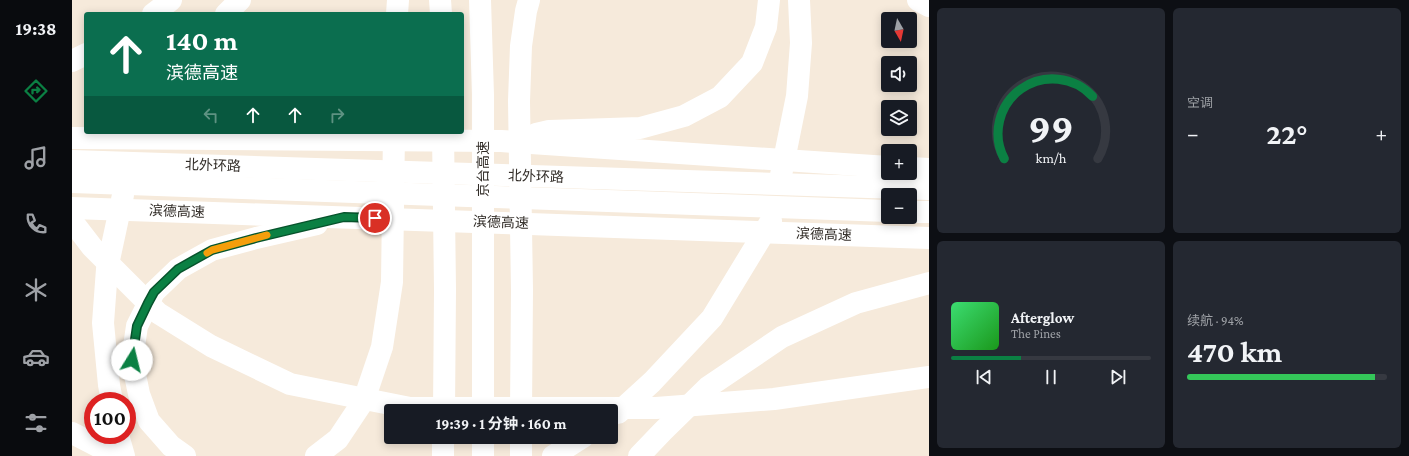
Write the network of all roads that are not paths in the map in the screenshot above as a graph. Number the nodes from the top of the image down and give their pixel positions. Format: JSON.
{"nodes":[{"id":1,"x":171,"y":0,"type":"edge"},
{"id":2,"x":240,"y":0,"type":"edge"},
{"id":3,"x":398,"y":0,"type":"edge"},
{"id":4,"x":440,"y":0,"type":"edge"},
{"id":5,"x":480,"y":0,"type":"edge"},
{"id":6,"x":529,"y":0,"type":"edge"},
{"id":7,"x":769,"y":0,"type":"edge"},
{"id":8,"x":799,"y":0,"type":"edge"},
{"id":9,"x":918,"y":0,"type":"edge"},
{"id":10,"x":929,"y":6,"type":"edge"},
{"id":11,"x":156,"y":12,"type":"edge"},
{"id":12,"x":228,"y":12,"type":"edge"},
{"id":13,"x":397,"y":12,"type":"edge"},
{"id":14,"x":441,"y":12,"type":"edge"},
{"id":15,"x":84,"y":55,"type":"edge"},
{"id":16,"x":72,"y":61,"type":"edge"},
{"id":17,"x":145,"y":134,"type":"edge"},
{"id":18,"x":394,"y":134,"type":"edge"},
{"id":19,"x":444,"y":134,"type":"edge"},
{"id":20,"x":72,"y":138,"type":"edge"},
{"id":21,"x":501,"y":141,"type":"junction"},
{"id":22,"x":72,"y":161,"type":"edge"},
{"id":23,"x":881,"y":167,"type":"edge"},
{"id":24,"x":917,"y":168,"type":"edge"},
{"id":25,"x":929,"y":169,"type":"edge"},
{"id":26,"x":72,"y":182,"type":"edge"},
{"id":27,"x":929,"y":189,"type":"edge"},
{"id":28,"x":72,"y":208,"type":"edge"},
{"id":29,"x":881,"y":211,"type":"edge"},
{"id":30,"x":917,"y":212,"type":"edge"},
{"id":31,"x":929,"y":212,"type":"edge"},
{"id":32,"x":344,"y":217,"type":"junction"},
{"id":33,"x":72,"y":221,"type":"edge"},
{"id":34,"x":929,"y":238,"type":"edge"},
{"id":35,"x":929,"y":283,"type":"edge"},
{"id":36,"x":929,"y":377,"type":"edge"},
{"id":37,"x":110,"y":392,"type":"edge"},
{"id":38,"x":444,"y":404,"type":"edge"},
{"id":39,"x":483,"y":404,"type":"edge"},
{"id":40,"x":521,"y":404,"type":"edge"},
{"id":41,"x":618,"y":413,"type":"edge"},
{"id":42,"x":72,"y":433,"type":"edge"},
{"id":43,"x":121,"y":444,"type":"edge"},
{"id":44,"x":443,"y":444,"type":"edge"},
{"id":45,"x":483,"y":444,"type":"edge"},
{"id":46,"x":521,"y":444,"type":"edge"},
{"id":47,"x":572,"y":444,"type":"edge"},
{"id":48,"x":117,"y":456,"type":"edge"},
{"id":49,"x":124,"y":456,"type":"edge"},
{"id":50,"x":185,"y":456,"type":"edge"},
{"id":51,"x":316,"y":456,"type":"edge"},
{"id":52,"x":443,"y":456,"type":"edge"},
{"id":53,"x":483,"y":456,"type":"edge"},
{"id":54,"x":521,"y":456,"type":"edge"},
{"id":55,"x":553,"y":456,"type":"edge"},
{"id":56,"x":639,"y":456,"type":"edge"}],
"edges":[{"from":1,"to":11,"type":"highway"},
{"from":2,"to":12,"type":"highway"},
{"from":3,"to":13,"type":"highway"},
{"from":4,"to":14,"type":"highway"},
{"from":5,"to":39,"type":"highway","name":"京台高速"},
{"from":6,"to":40,"type":"highway"},
{"from":7,"to":21,"type":"highway"},
{"from":8,"to":41,"type":"highway"},
{"from":9,"to":10,"type":"highway"},
{"from":15,"to":16,"type":"highway"},
{"from":17,"to":37,"type":"highway"},
{"from":18,"to":51,"type":"highway"},
{"from":19,"to":38,"type":"highway"},
{"from":20,"to":21,"type":"highway"},
{"from":21,"to":23,"type":"highway"},
{"from":22,"to":27,"type":"highway","name":"北外环路"},
{"from":24,"to":25,"type":"highway"},
{"from":26,"to":29,"type":"highway","name":"北外环路"},
{"from":28,"to":32,"type":"highway","name":"滨德高速"},
{"from":30,"to":31,"type":"highway"},
{"from":32,"to":34,"type":"highway","name":"滨德高速"},
{"from":32,"to":50,"type":"highway"},
{"from":33,"to":36,"type":"highway"},
{"from":35,"to":56,"type":"highway"},
{"from":42,"to":48,"type":"highway"},
{"from":43,"to":49,"type":"highway"},
{"from":44,"to":52,"type":"highway"},
{"from":45,"to":53,"type":"highway"},
{"from":46,"to":54,"type":"highway"},
{"from":47,"to":55,"type":"highway"}]}
